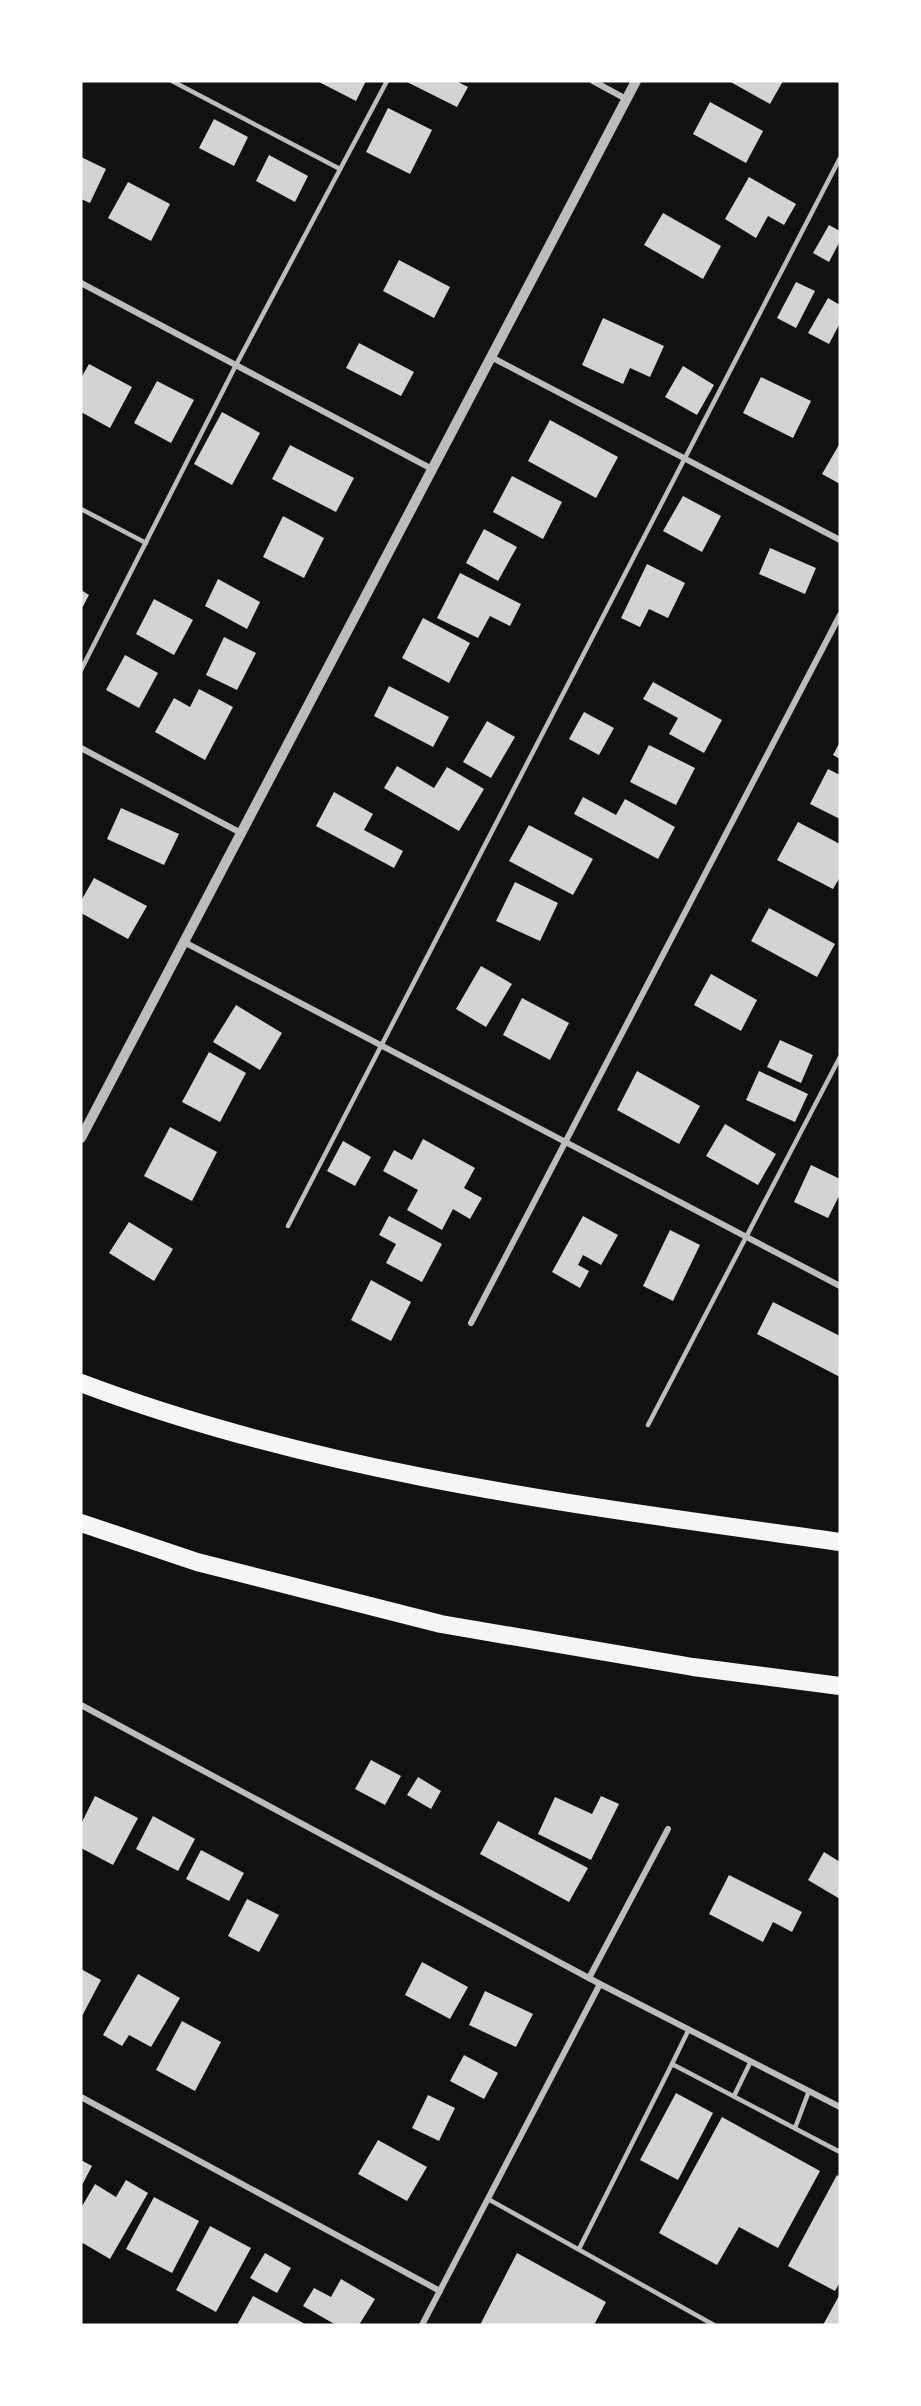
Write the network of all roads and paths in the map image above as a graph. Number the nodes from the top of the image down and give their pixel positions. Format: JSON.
{"nodes":[{"id":1,"x":172,"y":81,"type":"edge"},
{"id":2,"x":387,"y":81,"type":"edge"},
{"id":3,"x":593,"y":81,"type":"edge"},
{"id":4,"x":636,"y":81,"type":"edge"},
{"id":5,"x":626,"y":99,"type":"junction"},
{"id":6,"x":840,"y":158,"type":"edge"},
{"id":7,"x":340,"y":169,"type":"junction"},
{"id":8,"x":81,"y":283,"type":"edge"},
{"id":9,"x":491,"y":357,"type":"junction"},
{"id":10,"x":236,"y":365,"type":"junction"},
{"id":11,"x":684,"y":458,"type":"junction"},
{"id":12,"x":432,"y":469,"type":"junction"},
{"id":13,"x":81,"y":509,"type":"edge"},
{"id":14,"x":840,"y":540,"type":"edge"},
{"id":15,"x":146,"y":543,"type":"junction"},
{"id":16,"x":840,"y":615,"type":"edge"},
{"id":17,"x":81,"y":670,"type":"edge"},
{"id":18,"x":81,"y":748,"type":"edge"},
{"id":19,"x":241,"y":833,"type":"junction"},
{"id":20,"x":184,"y":942,"type":"junction"},
{"id":21,"x":383,"y":1046,"type":"junction"},
{"id":22,"x":840,"y":1057,"type":"edge"},
{"id":23,"x":82,"y":1134,"type":"edge"},
{"id":24,"x":564,"y":1141,"type":"junction"},
{"id":25,"x":288,"y":1226,"type":"dead end"},
{"id":26,"x":746,"y":1237,"type":"junction"},
{"id":27,"x":840,"y":1286,"type":"edge"},
{"id":28,"x":471,"y":1323,"type":"dead end"},
{"id":29,"x":81,"y":1383,"type":"edge"},
{"id":30,"x":648,"y":1425,"type":"dead end"},
{"id":31,"x":81,"y":1523,"type":"edge"},
{"id":32,"x":840,"y":1542,"type":"edge"},
{"id":33,"x":840,"y":1686,"type":"edge"},
{"id":34,"x":81,"y":1705,"type":"edge"},
{"id":35,"x":668,"y":1829,"type":"dead end"},
{"id":36,"x":589,"y":1978,"type":"junction"},
{"id":37,"x":600,"y":1984,"type":"junction"},
{"id":38,"x":689,"y":2029,"type":"junction"},
{"id":39,"x":751,"y":2061,"type":"junction"},
{"id":40,"x":672,"y":2064,"type":"junction"},
{"id":41,"x":809,"y":2091,"type":"junction"},
{"id":42,"x":734,"y":2096,"type":"junction"},
{"id":43,"x":81,"y":2097,"type":"edge"},
{"id":44,"x":840,"y":2107,"type":"edge"},
{"id":45,"x":795,"y":2128,"type":"junction"},
{"id":46,"x":839,"y":2150,"type":"edge"},
{"id":47,"x":488,"y":2199,"type":"junction"},
{"id":48,"x":579,"y":2249,"type":"junction"},
{"id":49,"x":440,"y":2291,"type":"junction"},
{"id":50,"x":422,"y":2325,"type":"edge"},
{"id":51,"x":714,"y":2325,"type":"edge"}],
"edges":[{"from":1,"to":7,"type":"lane"},
{"from":2,"to":7,"type":"lane"},
{"from":3,"to":5,"type":"street"},
{"from":4,"to":5,"type":"street"},
{"from":5,"to":9,"type":"street"},
{"from":6,"to":11,"type":"lane"},
{"from":7,"to":10,"type":"lane"},
{"from":8,"to":10,"type":"street"},
{"from":9,"to":11,"type":"street"},
{"from":9,"to":12,"type":"street"},
{"from":10,"to":12,"type":"street"},
{"from":10,"to":15,"type":"lane"},
{"from":11,"to":14,"type":"street"},
{"from":11,"to":21,"type":"lane"},
{"from":12,"to":19,"type":"street"},
{"from":13,"to":15,"type":"lane"},
{"from":15,"to":17,"type":"lane"},
{"from":16,"to":24,"type":"street"},
{"from":18,"to":19,"type":"street"},
{"from":19,"to":20,"type":"street"},
{"from":20,"to":21,"type":"street"},
{"from":20,"to":23,"type":"street"},
{"from":21,"to":24,"type":"street"},
{"from":21,"to":25,"type":"lane"},
{"from":22,"to":26,"type":"lane"},
{"from":24,"to":26,"type":"street"},
{"from":24,"to":28,"type":"street"},
{"from":26,"to":27,"type":"street"},
{"from":26,"to":30,"type":"lane"},
{"from":29,"to":32,"type":"highway"},
{"from":31,"to":33,"type":"highway"},
{"from":34,"to":36,"type":"street"},
{"from":35,"to":36,"type":"street"},
{"from":36,"to":37,"type":"street"},
{"from":37,"to":38,"type":"street"},
{"from":37,"to":47,"type":"street"},
{"from":38,"to":39,"type":"street"},
{"from":38,"to":40,"type":"lane"},
{"from":39,"to":41,"type":"street"},
{"from":39,"to":42,"type":"lane"},
{"from":40,"to":42,"type":"lane"},
{"from":40,"to":48,"type":"lane"},
{"from":41,"to":44,"type":"street"},
{"from":41,"to":45,"type":"lane"},
{"from":42,"to":45,"type":"lane"},
{"from":43,"to":49,"type":"street"},
{"from":45,"to":46,"type":"lane"},
{"from":47,"to":48,"type":"lane"},
{"from":47,"to":49,"type":"street"},
{"from":48,"to":51,"type":"lane"},
{"from":49,"to":50,"type":"street"}]}
